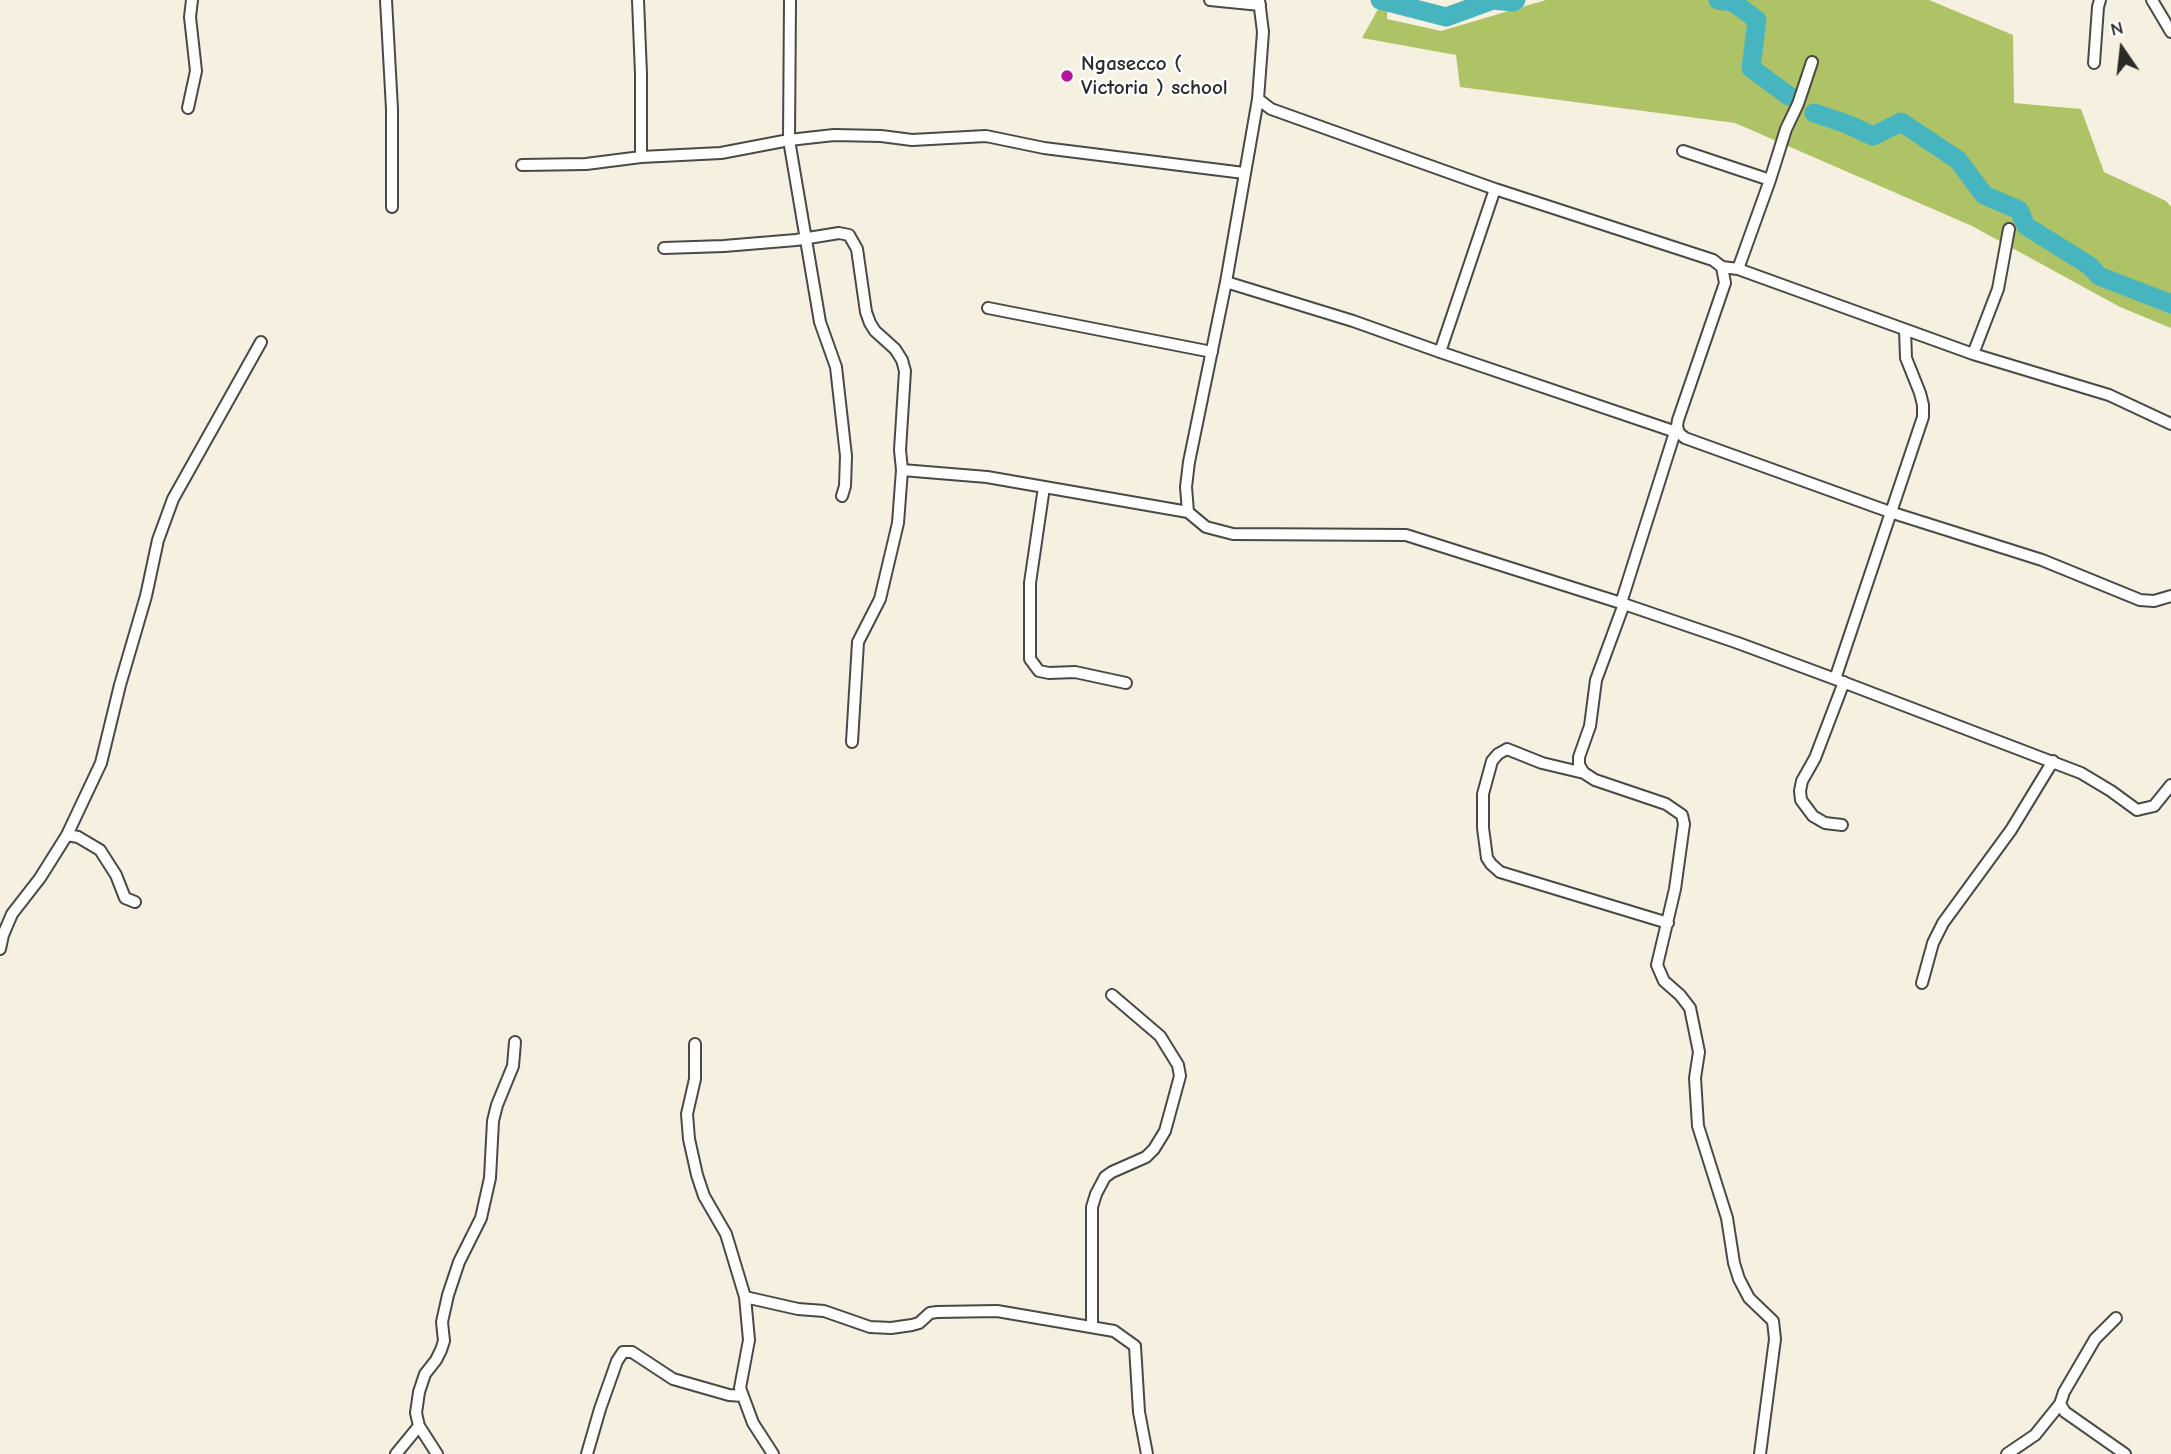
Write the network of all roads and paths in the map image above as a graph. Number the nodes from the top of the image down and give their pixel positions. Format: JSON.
{"nodes":[{"id":1,"x":192,"y":0,"type":"edge"},
{"id":2,"x":386,"y":0,"type":"edge"},
{"id":3,"x":638,"y":0,"type":"edge"},
{"id":4,"x":790,"y":0,"type":"edge"},
{"id":5,"x":1210,"y":0,"type":"edge"},
{"id":6,"x":2100,"y":0,"type":"edge"},
{"id":7,"x":2152,"y":0,"type":"edge"},
{"id":8,"x":1259,"y":2,"type":"edge"},
{"id":9,"x":2171,"y":32,"type":"edge"},
{"id":10,"x":1812,"y":62,"type":"dead end"},
{"id":11,"x":2094,"y":63,"type":"dead end"},
{"id":12,"x":1258,"y":99,"type":"junction"},
{"id":13,"x":188,"y":108,"type":"dead end"},
{"id":14,"x":789,"y":141,"type":"junction"},
{"id":15,"x":1683,"y":151,"type":"dead end"},
{"id":16,"x":641,"y":157,"type":"junction"},
{"id":17,"x":522,"y":164,"type":"dead end"},
{"id":18,"x":1244,"y":173,"type":"junction"},
{"id":19,"x":1770,"y":180,"type":"junction"},
{"id":20,"x":1495,"y":189,"type":"junction"},
{"id":21,"x":392,"y":207,"type":"dead end"},
{"id":22,"x":2009,"y":229,"type":"dead end"},
{"id":23,"x":805,"y":238,"type":"junction"},
{"id":24,"x":664,"y":248,"type":"dead end"},
{"id":25,"x":1722,"y":267,"type":"junction"},
{"id":26,"x":1738,"y":269,"type":"junction"},
{"id":27,"x":1226,"y":282,"type":"junction"},
{"id":28,"x":988,"y":308,"type":"dead end"},
{"id":29,"x":1905,"y":330,"type":"junction"},
{"id":30,"x":261,"y":342,"type":"dead end"},
{"id":31,"x":1212,"y":352,"type":"junction"},
{"id":32,"x":1440,"y":352,"type":"junction"},
{"id":33,"x":1973,"y":354,"type":"junction"},
{"id":34,"x":2171,"y":424,"type":"edge"},
{"id":35,"x":1677,"y":433,"type":"junction"},
{"id":36,"x":902,"y":470,"type":"junction"},
{"id":37,"x":1044,"y":487,"type":"junction"},
{"id":38,"x":842,"y":496,"type":"dead end"},
{"id":39,"x":1188,"y":512,"type":"junction"},
{"id":40,"x":1890,"y":512,"type":"junction"},
{"id":41,"x":2171,"y":596,"type":"edge"},
{"id":42,"x":1623,"y":604,"type":"junction"},
{"id":43,"x":1839,"y":680,"type":"junction"},
{"id":44,"x":1126,"y":683,"type":"dead end"},
{"id":45,"x":852,"y":742,"type":"dead end"},
{"id":46,"x":2053,"y":761,"type":"junction"},
{"id":47,"x":1584,"y":773,"type":"junction"},
{"id":48,"x":2171,"y":785,"type":"edge"},
{"id":49,"x":1842,"y":825,"type":"dead end"},
{"id":50,"x":67,"y":835,"type":"junction"},
{"id":51,"x":135,"y":902,"type":"dead end"},
{"id":52,"x":1668,"y":923,"type":"junction"},
{"id":53,"x":0,"y":948,"type":"edge"},
{"id":54,"x":1922,"y":983,"type":"dead end"},
{"id":55,"x":1112,"y":995,"type":"dead end"},
{"id":56,"x":515,"y":1042,"type":"dead end"},
{"id":57,"x":695,"y":1044,"type":"dead end"},
{"id":58,"x":746,"y":1297,"type":"junction"},
{"id":59,"x":2116,"y":1318,"type":"dead end"},
{"id":60,"x":1092,"y":1327,"type":"junction"},
{"id":61,"x":743,"y":1396,"type":"junction"},
{"id":62,"x":2060,"y":1404,"type":"junction"},
{"id":63,"x":419,"y":1426,"type":"junction"},
{"id":64,"x":396,"y":1454,"type":"edge"},
{"id":65,"x":437,"y":1454,"type":"edge"},
{"id":66,"x":587,"y":1454,"type":"edge"},
{"id":67,"x":773,"y":1454,"type":"edge"},
{"id":68,"x":1147,"y":1454,"type":"edge"},
{"id":69,"x":1760,"y":1454,"type":"edge"},
{"id":70,"x":2007,"y":1454,"type":"edge"},
{"id":71,"x":2125,"y":1454,"type":"edge"}],
"edges":[{"from":1,"to":13,"type":"street"},
{"from":2,"to":21,"type":"street"},
{"from":3,"to":16,"type":"street"},
{"from":4,"to":14,"type":"street"},
{"from":5,"to":8,"type":"street"},
{"from":6,"to":11,"type":"street"},
{"from":7,"to":9,"type":"street"},
{"from":8,"to":12,"type":"street"},
{"from":10,"to":19,"type":"street"},
{"from":12,"to":18,"type":"street"},
{"from":12,"to":20,"type":"street"},
{"from":14,"to":16,"type":"street"},
{"from":14,"to":18,"type":"street"},
{"from":14,"to":23,"type":"street"},
{"from":15,"to":19,"type":"street"},
{"from":16,"to":17,"type":"street"},
{"from":18,"to":27,"type":"street"},
{"from":19,"to":26,"type":"street"},
{"from":20,"to":25,"type":"street"},
{"from":20,"to":32,"type":"street"},
{"from":22,"to":33,"type":"street"},
{"from":23,"to":24,"type":"street"},
{"from":23,"to":36,"type":"street"},
{"from":23,"to":38,"type":"street"},
{"from":25,"to":26,"type":"street"},
{"from":25,"to":35,"type":"street"},
{"from":26,"to":29,"type":"street"},
{"from":27,"to":31,"type":"street"},
{"from":27,"to":32,"type":"street"},
{"from":28,"to":31,"type":"street"},
{"from":29,"to":33,"type":"street"},
{"from":29,"to":40,"type":"street"},
{"from":30,"to":50,"type":"street"},
{"from":31,"to":39,"type":"street"},
{"from":32,"to":35,"type":"street"},
{"from":33,"to":34,"type":"street"},
{"from":35,"to":40,"type":"street"},
{"from":35,"to":42,"type":"street"},
{"from":36,"to":37,"type":"street"},
{"from":36,"to":45,"type":"street"},
{"from":37,"to":39,"type":"street"},
{"from":37,"to":44,"type":"street"},
{"from":39,"to":42,"type":"street"},
{"from":40,"to":41,"type":"street"},
{"from":40,"to":43,"type":"street"},
{"from":42,"to":43,"type":"street"},
{"from":42,"to":47,"type":"street"},
{"from":43,"to":46,"type":"street"},
{"from":43,"to":49,"type":"street"},
{"from":46,"to":48,"type":"street"},
{"from":46,"to":54,"type":"street"},
{"from":47,"to":52,"type":"street"},
{"from":47,"to":52,"type":"street"},
{"from":50,"to":51,"type":"street"},
{"from":50,"to":53,"type":"street"},
{"from":52,"to":69,"type":"street"},
{"from":55,"to":60,"type":"street"},
{"from":56,"to":63,"type":"street"},
{"from":57,"to":58,"type":"street"},
{"from":58,"to":60,"type":"street"},
{"from":58,"to":61,"type":"street"},
{"from":59,"to":62,"type":"street"},
{"from":60,"to":68,"type":"street"},
{"from":61,"to":66,"type":"street"},
{"from":61,"to":67,"type":"street"},
{"from":62,"to":70,"type":"street"},
{"from":62,"to":71,"type":"street"},
{"from":63,"to":64,"type":"street"},
{"from":63,"to":65,"type":"street"}]}
